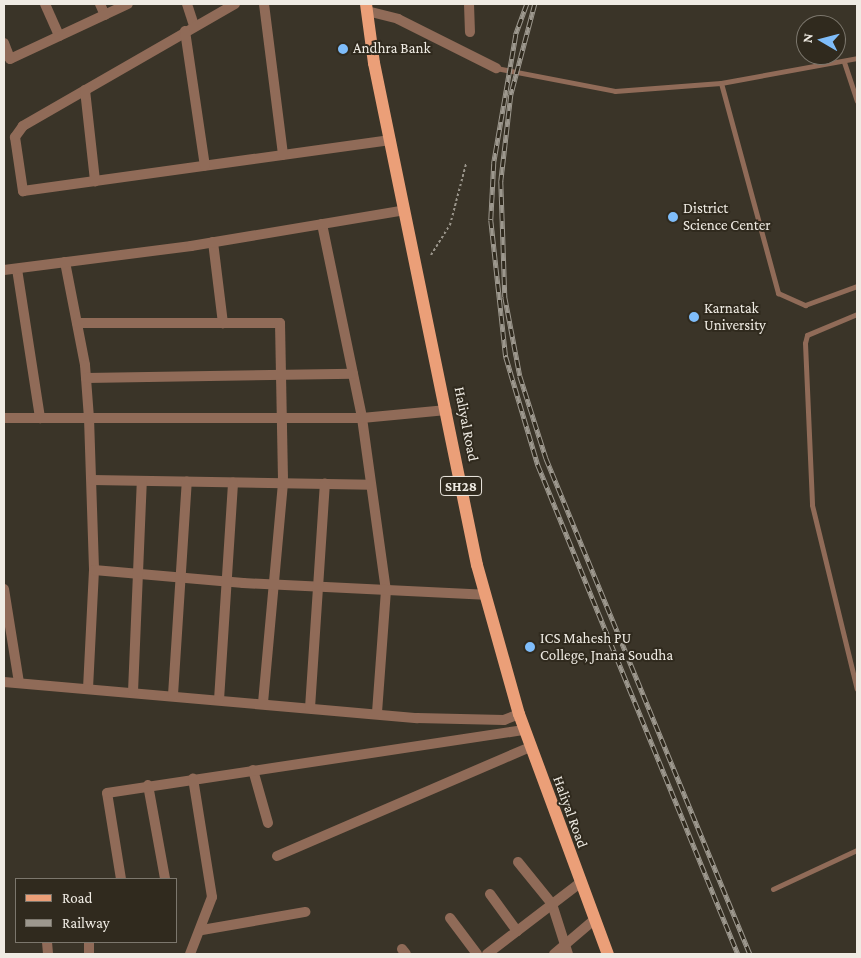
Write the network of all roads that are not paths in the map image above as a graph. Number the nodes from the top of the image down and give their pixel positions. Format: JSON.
{"nodes":[{"id":1,"x":45,"y":4,"type":"edge"},
{"id":2,"x":100,"y":4,"type":"edge"},
{"id":3,"x":128,"y":4,"type":"edge"},
{"id":4,"x":187,"y":4,"type":"edge"},
{"id":5,"x":235,"y":4,"type":"edge"},
{"id":6,"x":264,"y":4,"type":"edge"},
{"id":7,"x":469,"y":4,"type":"edge"},
{"id":8,"x":366,"y":7,"type":"edge"},
{"id":9,"x":105,"y":15,"type":"junction"},
{"id":10,"x":189,"y":28,"type":"junction"},
{"id":11,"x":470,"y":32,"type":"dead end"},
{"id":12,"x":59,"y":36,"type":"junction"},
{"id":13,"x":4,"y":44,"type":"edge"},
{"id":14,"x":827,"y":65,"type":"edge"},
{"id":15,"x":845,"y":65,"type":"edge"},
{"id":16,"x":496,"y":68,"type":"joint"},
{"id":17,"x":722,"y":83,"type":"junction"},
{"id":18,"x":85,"y":90,"type":"junction"},
{"id":19,"x":857,"y":101,"type":"edge"},
{"id":20,"x":390,"y":140,"type":"junction"},
{"id":21,"x":282,"y":155,"type":"junction"},
{"id":22,"x":205,"y":166,"type":"junction"},
{"id":23,"x":95,"y":181,"type":"junction"},
{"id":24,"x":405,"y":210,"type":"junction"},
{"id":25,"x":322,"y":224,"type":"junction"},
{"id":26,"x":213,"y":242,"type":"junction"},
{"id":27,"x":65,"y":262,"type":"junction"},
{"id":28,"x":17,"y":269,"type":"junction"},
{"id":29,"x":4,"y":270,"type":"edge"},
{"id":30,"x":857,"y":286,"type":"edge"},
{"id":31,"x":857,"y":314,"type":"edge"},
{"id":32,"x":77,"y":323,"type":"junction"},
{"id":33,"x":223,"y":323,"type":"junction"},
{"id":34,"x":283,"y":373,"type":"junction"},
{"id":35,"x":353,"y":374,"type":"junction"},
{"id":36,"x":86,"y":378,"type":"junction"},
{"id":37,"x":447,"y":410,"type":"junction"},
{"id":38,"x":4,"y":418,"type":"edge"},
{"id":39,"x":40,"y":418,"type":"junction"},
{"id":40,"x":89,"y":418,"type":"junction"},
{"id":41,"x":283,"y":418,"type":"junction"},
{"id":42,"x":362,"y":418,"type":"junction"},
{"id":43,"x":92,"y":480,"type":"junction"},
{"id":44,"x":142,"y":481,"type":"junction"},
{"id":45,"x":187,"y":482,"type":"junction"},
{"id":46,"x":233,"y":482,"type":"junction"},
{"id":47,"x":283,"y":483,"type":"junction"},
{"id":48,"x":325,"y":484,"type":"junction"},
{"id":49,"x":371,"y":485,"type":"junction"},
{"id":50,"x":94,"y":570,"type":"junction"},
{"id":51,"x":141,"y":574,"type":"junction"},
{"id":52,"x":181,"y":578,"type":"junction"},
{"id":53,"x":227,"y":582,"type":"junction"},
{"id":54,"x":274,"y":585,"type":"junction"},
{"id":55,"x":320,"y":587,"type":"junction"},
{"id":56,"x":4,"y":589,"type":"edge"},
{"id":57,"x":386,"y":590,"type":"junction"},
{"id":58,"x":485,"y":595,"type":"junction"},
{"id":59,"x":6,"y":614,"type":"edge"},
{"id":60,"x":4,"y":682,"type":"edge"},
{"id":61,"x":19,"y":683,"type":"junction"},
{"id":62,"x":88,"y":688,"type":"junction"},
{"id":63,"x":857,"y":689,"type":"edge"},
{"id":64,"x":133,"y":692,"type":"junction"},
{"id":65,"x":173,"y":695,"type":"junction"},
{"id":66,"x":219,"y":700,"type":"junction"},
{"id":67,"x":263,"y":704,"type":"junction"},
{"id":68,"x":310,"y":708,"type":"junction"},
{"id":69,"x":377,"y":714,"type":"junction"},
{"id":70,"x":519,"y":714,"type":"junction"},
{"id":71,"x":524,"y":730,"type":"junction"},
{"id":72,"x":530,"y":747,"type":"junction"},
{"id":73,"x":253,"y":770,"type":"junction"},
{"id":74,"x":193,"y":778,"type":"junction"},
{"id":75,"x":148,"y":785,"type":"junction"},
{"id":76,"x":268,"y":823,"type":"dead end"},
{"id":77,"x":857,"y":850,"type":"edge"},
{"id":78,"x":277,"y":856,"type":"dead end"},
{"id":79,"x":518,"y":862,"type":"dead end"},
{"id":80,"x":122,"y":878,"type":"edge"},
{"id":81,"x":165,"y":878,"type":"edge"},
{"id":82,"x":580,"y":883,"type":"junction"},
{"id":83,"x":773,"y":889,"type":"dead end"},
{"id":84,"x":490,"y":894,"type":"dead end"},
{"id":85,"x":552,"y":904,"type":"junction"},
{"id":86,"x":305,"y":912,"type":"dead end"},
{"id":87,"x":450,"y":918,"type":"dead end"},
{"id":88,"x":594,"y":920,"type":"junction"},
{"id":89,"x":202,"y":930,"type":"junction"},
{"id":90,"x":517,"y":931,"type":"junction"},
{"id":91,"x":567,"y":950,"type":"edge"},
{"id":92,"x":190,"y":954,"type":"edge"},
{"id":93,"x":477,"y":954,"type":"edge"},
{"id":94,"x":487,"y":954,"type":"edge"},
{"id":95,"x":554,"y":954,"type":"edge"},
{"id":96,"x":608,"y":954,"type":"edge"}],
"edges":[{"from":1,"to":12,"type":"street"},
{"from":2,"to":9,"type":"street"},
{"from":3,"to":9,"type":"street"},
{"from":4,"to":10,"type":"street"},
{"from":5,"to":10,"type":"street"},
{"from":6,"to":21,"type":"street"},
{"from":7,"to":11,"type":"street"},
{"from":8,"to":16,"type":"street"},
{"from":8,"to":20,"type":"main road","name":"Haliyal Road","number":"SH28"},
{"from":9,"to":12,"type":"street"},
{"from":10,"to":18,"type":"street"},
{"from":10,"to":22,"type":"street"},
{"from":12,"to":13,"type":"street"},
{"from":14,"to":17,"type":"lane"},
{"from":15,"to":19,"type":"lane"},
{"from":16,"to":17,"type":"lane"},
{"from":17,"to":30,"type":"lane"},
{"from":18,"to":23,"type":"street"},
{"from":18,"to":23,"type":"street"},
{"from":20,"to":21,"type":"street"},
{"from":20,"to":24,"type":"main road","name":"Haliyal Road","number":"SH28"},
{"from":21,"to":22,"type":"street"},
{"from":22,"to":23,"type":"street"},
{"from":24,"to":25,"type":"street"},
{"from":24,"to":37,"type":"main road","name":"Haliyal Road","number":"SH28"},
{"from":25,"to":26,"type":"street"},
{"from":25,"to":35,"type":"street"},
{"from":26,"to":27,"type":"street"},
{"from":26,"to":33,"type":"street"},
{"from":27,"to":28,"type":"street"},
{"from":27,"to":32,"type":"street"},
{"from":28,"to":29,"type":"street"},
{"from":28,"to":39,"type":"street"},
{"from":31,"to":63,"type":"lane"},
{"from":32,"to":33,"type":"street"},
{"from":32,"to":36,"type":"street"},
{"from":33,"to":34,"type":"street"},
{"from":34,"to":35,"type":"street"},
{"from":34,"to":36,"type":"street"},
{"from":34,"to":41,"type":"street"},
{"from":35,"to":42,"type":"street"},
{"from":36,"to":40,"type":"street"},
{"from":37,"to":42,"type":"street"},
{"from":37,"to":58,"type":"main road","name":"Haliyal Road","number":"SH28"},
{"from":38,"to":39,"type":"street"},
{"from":39,"to":40,"type":"street"},
{"from":40,"to":41,"type":"street"},
{"from":40,"to":43,"type":"street"},
{"from":41,"to":42,"type":"street"},
{"from":41,"to":47,"type":"street"},
{"from":42,"to":49,"type":"street"},
{"from":43,"to":44,"type":"street"},
{"from":43,"to":50,"type":"street"},
{"from":44,"to":45,"type":"street"},
{"from":44,"to":51,"type":"street"},
{"from":45,"to":46,"type":"street"},
{"from":45,"to":52,"type":"street"},
{"from":46,"to":47,"type":"street"},
{"from":46,"to":53,"type":"street"},
{"from":47,"to":48,"type":"street"},
{"from":47,"to":54,"type":"street"},
{"from":48,"to":49,"type":"street"},
{"from":48,"to":55,"type":"street"},
{"from":49,"to":57,"type":"street"},
{"from":50,"to":51,"type":"street"},
{"from":50,"to":62,"type":"street"},
{"from":51,"to":52,"type":"street"},
{"from":51,"to":64,"type":"street"},
{"from":52,"to":53,"type":"street"},
{"from":52,"to":65,"type":"street"},
{"from":53,"to":54,"type":"street"},
{"from":53,"to":66,"type":"street"},
{"from":54,"to":55,"type":"street"},
{"from":54,"to":67,"type":"street"},
{"from":55,"to":57,"type":"street"},
{"from":55,"to":68,"type":"street"},
{"from":56,"to":59,"type":"street"},
{"from":57,"to":58,"type":"street"},
{"from":57,"to":69,"type":"street"},
{"from":58,"to":70,"type":"main road","name":"Haliyal Road","number":"SH28"},
{"from":59,"to":61,"type":"street"},
{"from":60,"to":61,"type":"street"},
{"from":61,"to":62,"type":"street"},
{"from":62,"to":64,"type":"street"},
{"from":64,"to":65,"type":"street"},
{"from":65,"to":66,"type":"street"},
{"from":66,"to":67,"type":"street"},
{"from":67,"to":68,"type":"street"},
{"from":68,"to":69,"type":"street"},
{"from":69,"to":70,"type":"street"},
{"from":70,"to":71,"type":"main road","name":"Haliyal Road","number":"SH28"},
{"from":71,"to":72,"type":"main road","name":"Haliyal Road","number":"SH28"},
{"from":71,"to":73,"type":"street"},
{"from":72,"to":78,"type":"street"},
{"from":72,"to":82,"type":"main road","name":"Haliyal Road","number":"SH28"},
{"from":73,"to":74,"type":"street"},
{"from":73,"to":76,"type":"street"},
{"from":74,"to":75,"type":"street"},
{"from":74,"to":89,"type":"street"},
{"from":75,"to":80,"type":"street"},
{"from":75,"to":81,"type":"street"},
{"from":77,"to":83,"type":"lane"},
{"from":79,"to":85,"type":"street"},
{"from":82,"to":85,"type":"street"},
{"from":82,"to":88,"type":"main road","name":"Haliyal Road","number":"SH28"},
{"from":84,"to":90,"type":"street"},
{"from":85,"to":90,"type":"street"},
{"from":85,"to":91,"type":"street"},
{"from":86,"to":89,"type":"street"},
{"from":87,"to":93,"type":"street"},
{"from":88,"to":91,"type":"street"},
{"from":88,"to":96,"type":"main road","name":"Haliyal Road","number":"SH28"},
{"from":89,"to":92,"type":"street"},
{"from":90,"to":94,"type":"street"},
{"from":91,"to":95,"type":"street"}]}
